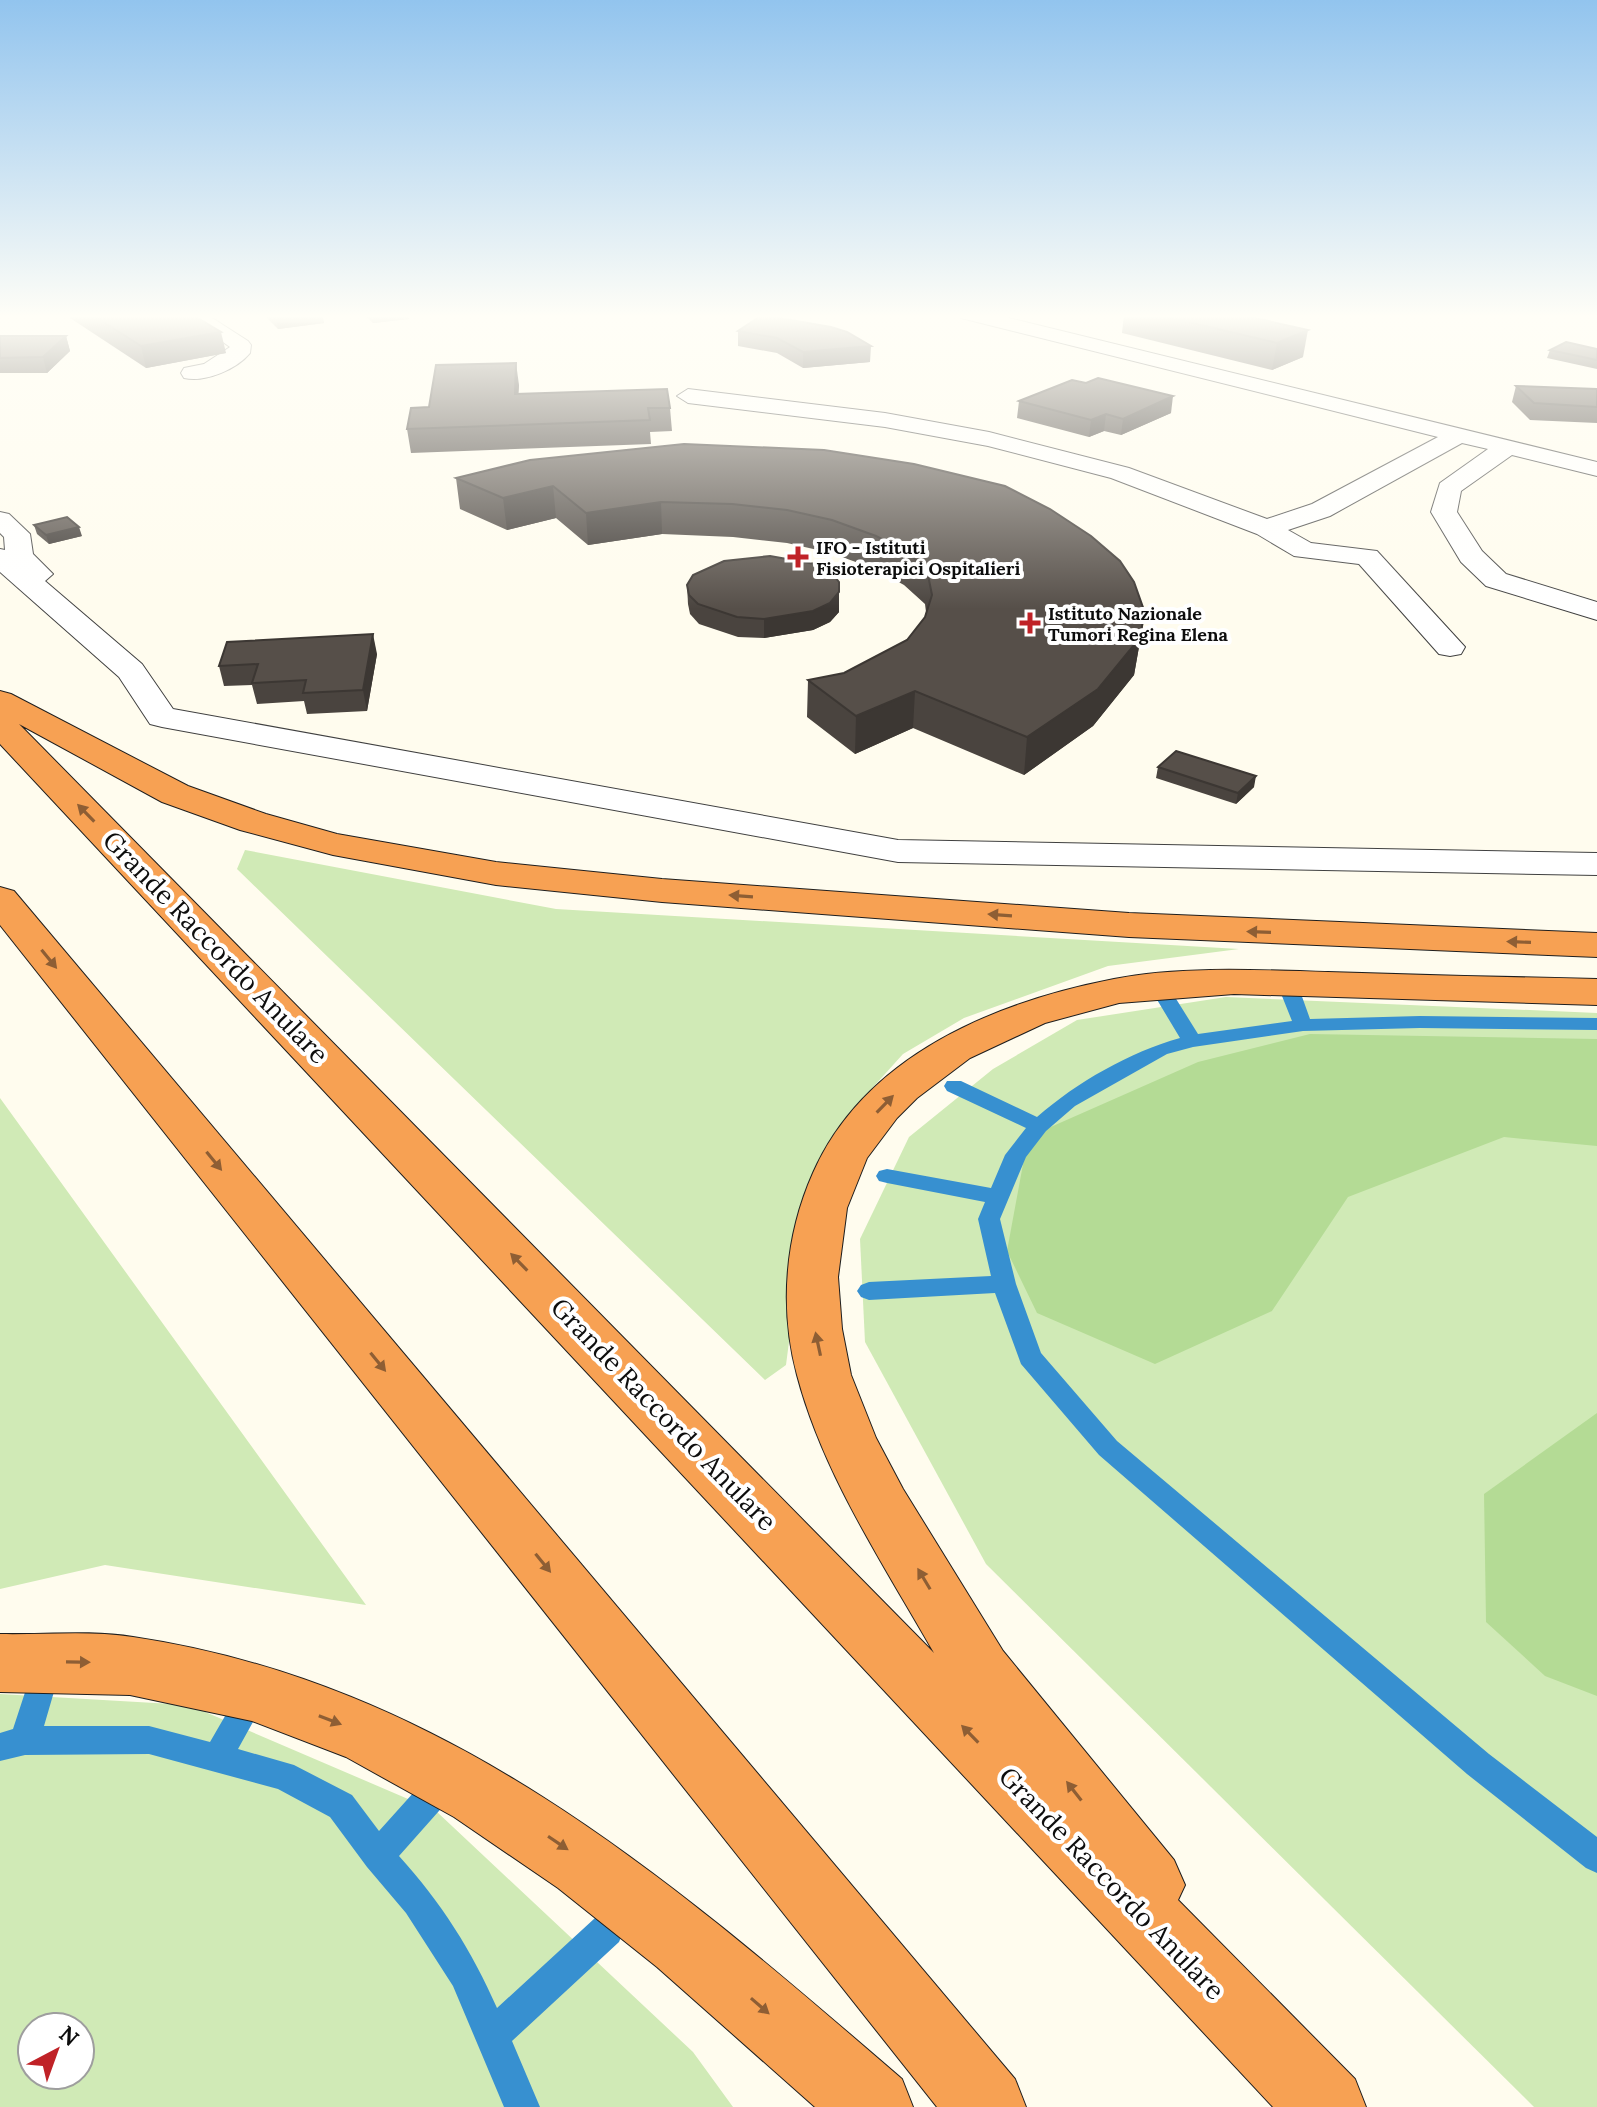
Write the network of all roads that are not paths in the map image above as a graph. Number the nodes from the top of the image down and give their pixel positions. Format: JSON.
{"nodes":[{"id":1,"x":822,"y":412,"type":"edge"},
{"id":2,"x":1367,"y":412,"type":"edge"},
{"id":3,"x":1459,"y":435,"type":"junction"},
{"id":4,"x":1503,"y":459,"type":"junction"},
{"id":5,"x":1597,"y":469,"type":"edge"},
{"id":6,"x":0,"y":520,"type":"edge"},
{"id":7,"x":1266,"y":528,"type":"junction"},
{"id":8,"x":0,"y":557,"type":"edge"},
{"id":9,"x":1597,"y":611,"type":"edge"},
{"id":10,"x":1450,"y":647,"type":"dead end"},
{"id":11,"x":131,"y":671,"type":"junction"},
{"id":12,"x":0,"y":701,"type":"edge"},
{"id":13,"x":0,"y":724,"type":"edge"},
{"id":14,"x":1597,"y":864,"type":"edge"},
{"id":15,"x":0,"y":899,"type":"edge"},
{"id":16,"x":1597,"y":945,"type":"edge"},
{"id":17,"x":1597,"y":992,"type":"edge"},
{"id":18,"x":0,"y":1663,"type":"edge"},
{"id":19,"x":1320,"y":2100,"type":"edge"},
{"id":20,"x":874,"y":2107,"type":"edge"},
{"id":21,"x":987,"y":2107,"type":"edge"}],
"edges":[{"from":1,"to":7,"type":"street"},
{"from":2,"to":3,"type":"street"},
{"from":3,"to":4,"type":"street"},
{"from":3,"to":7,"type":"street"},
{"from":4,"to":5,"type":"street"},
{"from":4,"to":9,"type":"street"},
{"from":6,"to":11,"type":"street"},
{"from":7,"to":10,"type":"street"},
{"from":8,"to":11,"type":"street"},
{"from":11,"to":14,"type":"street"},
{"from":16,"to":12,"type":"highway","one_way":true},
{"from":19,"to":13,"type":"highway","name":"Grande Raccordo Anulare","one_way":true},
{"from":15,"to":21,"type":"highway","one_way":true},
{"from":19,"to":17,"type":"highway","one_way":true},
{"from":18,"to":20,"type":"highway","one_way":true}]}
